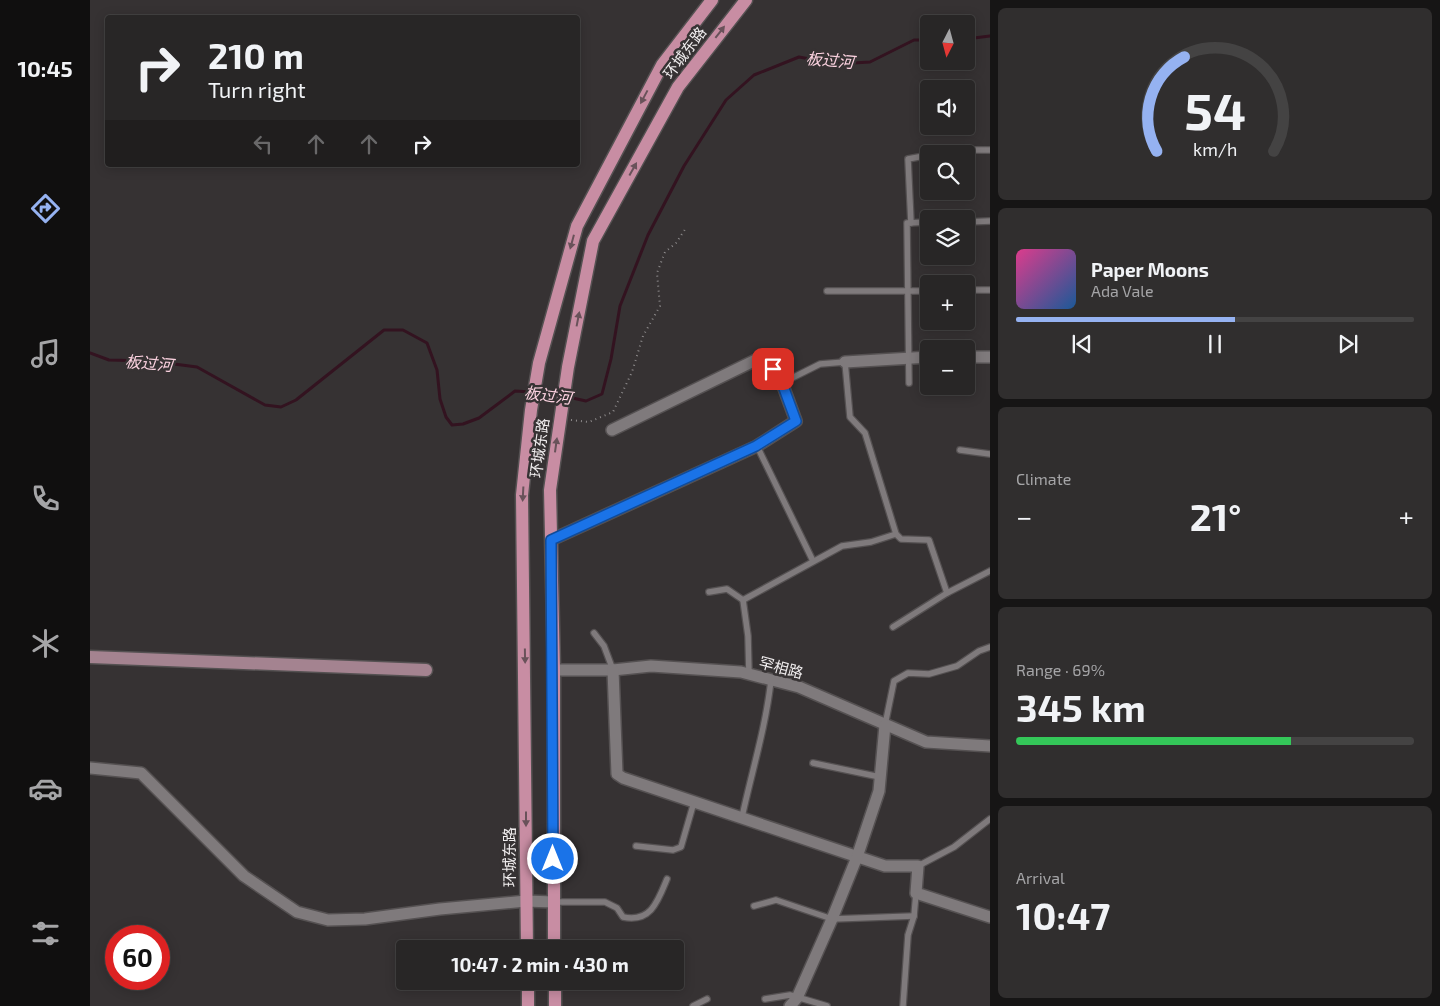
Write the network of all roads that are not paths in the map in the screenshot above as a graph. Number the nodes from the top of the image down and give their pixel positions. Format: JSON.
{"nodes":[{"id":1,"x":712,"y":0,"type":"edge"},
{"id":2,"x":746,"y":0,"type":"edge"},
{"id":3,"x":975,"y":150,"type":"edge"},
{"id":4,"x":990,"y":150,"type":"edge"},
{"id":5,"x":920,"y":157,"type":"edge"},
{"id":6,"x":990,"y":221,"type":"edge"},
{"id":7,"x":920,"y":222,"type":"edge"},
{"id":8,"x":975,"y":222,"type":"edge"},
{"id":9,"x":911,"y":223,"type":"junction"},
{"id":10,"x":975,"y":290,"type":"edge"},
{"id":11,"x":990,"y":290,"type":"edge"},
{"id":12,"x":827,"y":291,"type":"dead end"},
{"id":13,"x":908,"y":291,"type":"junction"},
{"id":14,"x":920,"y":291,"type":"edge"},
{"id":15,"x":909,"y":356,"type":"junction"},
{"id":16,"x":920,"y":357,"type":"edge"},
{"id":17,"x":975,"y":357,"type":"edge"},
{"id":18,"x":990,"y":357,"type":"edge"},
{"id":19,"x":845,"y":362,"type":"junction"},
{"id":20,"x":782,"y":383,"type":"junction"},
{"id":21,"x":909,"y":383,"type":"dead end"},
{"id":22,"x":612,"y":430,"type":"dead end"},
{"id":23,"x":756,"y":446,"type":"junction"},
{"id":24,"x":960,"y":450,"type":"dead end"},
{"id":25,"x":990,"y":454,"type":"edge"},
{"id":26,"x":896,"y":534,"type":"junction"},
{"id":27,"x":551,"y":540,"type":"junction"},
{"id":28,"x":813,"y":561,"type":"junction"},
{"id":29,"x":990,"y":570,"type":"edge"},
{"id":30,"x":709,"y":592,"type":"dead end"},
{"id":31,"x":946,"y":593,"type":"junction"},
{"id":32,"x":743,"y":600,"type":"junction"},
{"id":33,"x":893,"y":627,"type":"dead end"},
{"id":34,"x":594,"y":633,"type":"dead end"},
{"id":35,"x":990,"y":647,"type":"edge"},
{"id":36,"x":90,"y":657,"type":"edge"},
{"id":37,"x":426,"y":670,"type":"dead end"},
{"id":38,"x":554,"y":670,"type":"junction"},
{"id":39,"x":613,"y":670,"type":"junction"},
{"id":40,"x":749,"y":674,"type":"junction"},
{"id":41,"x":771,"y":680,"type":"junction"},
{"id":42,"x":885,"y":725,"type":"junction"},
{"id":43,"x":990,"y":746,"type":"edge"},
{"id":44,"x":813,"y":764,"type":"dead end"},
{"id":45,"x":90,"y":768,"type":"edge"},
{"id":46,"x":880,"y":777,"type":"junction"},
{"id":47,"x":694,"y":802,"type":"junction"},
{"id":48,"x":742,"y":817,"type":"junction"},
{"id":49,"x":990,"y":819,"type":"edge"},
{"id":50,"x":636,"y":846,"type":"dead end"},
{"id":51,"x":857,"y":857,"type":"junction"},
{"id":52,"x":918,"y":866,"type":"junction"},
{"id":53,"x":667,"y":879,"type":"dead end"},
{"id":54,"x":916,"y":893,"type":"junction"},
{"id":55,"x":526,"y":901,"type":"junction"},
{"id":56,"x":553,"y":902,"type":"junction"},
{"id":57,"x":754,"y":906,"type":"dead end"},
{"id":58,"x":914,"y":916,"type":"junction"},
{"id":59,"x":990,"y":918,"type":"edge"},
{"id":60,"x":832,"y":919,"type":"junction"},
{"id":61,"x":527,"y":940,"type":"edge"},
{"id":62,"x":554,"y":940,"type":"edge"},
{"id":63,"x":528,"y":990,"type":"edge"},
{"id":64,"x":555,"y":990,"type":"edge"},
{"id":65,"x":707,"y":999,"type":"dead end"},
{"id":66,"x":765,"y":999,"type":"dead end"},
{"id":67,"x":793,"y":1002,"type":"edge"},
{"id":68,"x":528,"y":1006,"type":"edge"},
{"id":69,"x":555,"y":1006,"type":"edge"},
{"id":70,"x":693,"y":1006,"type":"edge"},
{"id":71,"x":827,"y":1006,"type":"edge"},
{"id":72,"x":903,"y":1006,"type":"edge"}],
"edges":[{"from":1,"to":55,"type":"main road","name":"环城东路","one_way":true},
{"from":27,"to":2,"type":"main road","name":"环城东路","one_way":true},
{"from":3,"to":4,"type":"lane"},
{"from":5,"to":9,"type":"lane"},
{"from":6,"to":8,"type":"lane"},
{"from":7,"to":9,"type":"lane"},
{"from":9,"to":13,"type":"lane"},
{"from":10,"to":11,"type":"lane"},
{"from":12,"to":13,"type":"lane"},
{"from":13,"to":14,"type":"lane"},
{"from":13,"to":15,"type":"lane"},
{"from":15,"to":16,"type":"street"},
{"from":15,"to":19,"type":"street"},
{"from":15,"to":21,"type":"lane"},
{"from":17,"to":18,"type":"street"},
{"from":19,"to":20,"type":"lane"},
{"from":19,"to":26,"type":"lane"},
{"from":20,"to":22,"type":"street"},
{"from":20,"to":23,"type":"street"},
{"from":23,"to":27,"type":"street"},
{"from":23,"to":28,"type":"lane"},
{"from":24,"to":25,"type":"lane"},
{"from":26,"to":28,"type":"lane"},
{"from":26,"to":31,"type":"lane"},
{"from":27,"to":38,"type":"main road","name":"环城东路"},
{"from":28,"to":32,"type":"lane"},
{"from":29,"to":31,"type":"lane"},
{"from":30,"to":32,"type":"lane"},
{"from":31,"to":33,"type":"lane"},
{"from":32,"to":40,"type":"lane"},
{"from":34,"to":39,"type":"lane"},
{"from":35,"to":42,"type":"lane"},
{"from":36,"to":37,"type":"street"},
{"from":38,"to":39,"type":"street","name":"罕相路"},
{"from":38,"to":56,"type":"main road","name":"环城东路"},
{"from":39,"to":40,"type":"street","name":"罕相路"},
{"from":39,"to":47,"type":"street"},
{"from":40,"to":41,"type":"street","name":"罕相路"},
{"from":41,"to":42,"type":"street","name":"罕相路"},
{"from":41,"to":48,"type":"lane"},
{"from":42,"to":43,"type":"street","name":"罕相路"},
{"from":42,"to":46,"type":"street"},
{"from":44,"to":46,"type":"lane"},
{"from":45,"to":55,"type":"street"},
{"from":46,"to":51,"type":"street"},
{"from":47,"to":48,"type":"street"},
{"from":47,"to":50,"type":"lane"},
{"from":48,"to":51,"type":"street"},
{"from":49,"to":52,"type":"lane"},
{"from":51,"to":52,"type":"street"},
{"from":51,"to":60,"type":"street"},
{"from":52,"to":54,"type":"street"},
{"from":53,"to":56,"type":"lane"},
{"from":54,"to":58,"type":"lane"},
{"from":54,"to":59,"type":"street"},
{"from":55,"to":56,"type":"street"},
{"from":55,"to":61,"type":"main road","name":"环城东路"},
{"from":56,"to":62,"type":"main road","name":"环城东路"},
{"from":57,"to":60,"type":"lane"},
{"from":58,"to":60,"type":"lane"},
{"from":58,"to":72,"type":"lane"},
{"from":60,"to":67,"type":"street"},
{"from":63,"to":68,"type":"main road"},
{"from":64,"to":69,"type":"main road"},
{"from":65,"to":70,"type":"lane"},
{"from":66,"to":67,"type":"lane"},
{"from":67,"to":71,"type":"lane"}]}
